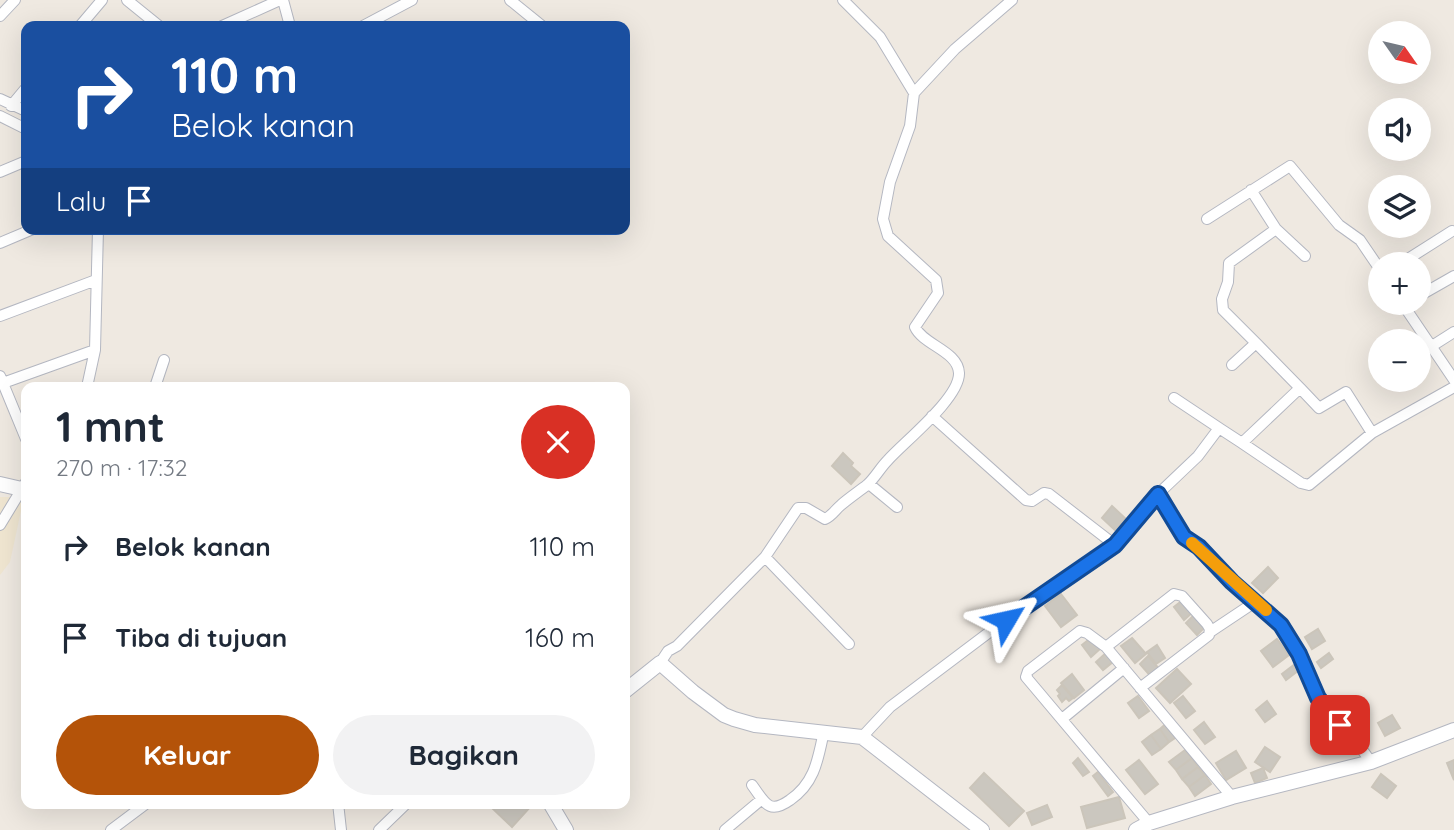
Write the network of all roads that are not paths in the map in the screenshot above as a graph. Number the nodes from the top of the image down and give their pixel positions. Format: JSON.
{"nodes":[{"id":1,"x":15,"y":0,"type":"edge"},
{"id":2,"x":102,"y":0,"type":"edge"},
{"id":3,"x":127,"y":0,"type":"edge"},
{"id":4,"x":282,"y":0,"type":"edge"},
{"id":5,"x":412,"y":0,"type":"edge"},
{"id":6,"x":510,"y":0,"type":"edge"},
{"id":7,"x":843,"y":0,"type":"edge"},
{"id":8,"x":1012,"y":0,"type":"edge"},
{"id":9,"x":0,"y":16,"type":"edge"},
{"id":10,"x":83,"y":21,"type":"edge"},
{"id":11,"x":153,"y":21,"type":"edge"},
{"id":12,"x":234,"y":21,"type":"edge"},
{"id":13,"x":288,"y":21,"type":"edge"},
{"id":14,"x":372,"y":21,"type":"edge"},
{"id":15,"x":536,"y":21,"type":"edge"},
{"id":16,"x":914,"y":93,"type":"junction"},
{"id":17,"x":21,"y":94,"type":"edge"},
{"id":18,"x":0,"y":99,"type":"edge"},
{"id":19,"x":11,"y":106,"type":"junction"},
{"id":20,"x":21,"y":109,"type":"edge"},
{"id":21,"x":0,"y":116,"type":"edge"},
{"id":22,"x":21,"y":126,"type":"edge"},
{"id":23,"x":21,"y":163,"type":"edge"},
{"id":24,"x":0,"y":172,"type":"edge"},
{"id":25,"x":1251,"y":190,"type":"junction"},
{"id":26,"x":1206,"y":219,"type":"dead end"},
{"id":27,"x":1276,"y":229,"type":"junction"},
{"id":28,"x":1452,"y":231,"type":"dead end"},
{"id":29,"x":21,"y":234,"type":"edge"},
{"id":30,"x":98,"y":235,"type":"edge"},
{"id":31,"x":0,"y":243,"type":"edge"},
{"id":32,"x":1368,"y":252,"type":"edge"},
{"id":33,"x":1419,"y":252,"type":"edge"},
{"id":34,"x":1305,"y":256,"type":"dead end"},
{"id":35,"x":1454,"y":276,"type":"edge"},
{"id":36,"x":96,"y":279,"type":"junction"},
{"id":37,"x":1431,"y":289,"type":"edge"},
{"id":38,"x":1412,"y":315,"type":"edge"},
{"id":39,"x":0,"y":316,"type":"edge"},
{"id":40,"x":1454,"y":332,"type":"edge"},
{"id":41,"x":1256,"y":343,"type":"junction"},
{"id":42,"x":1432,"y":346,"type":"junction"},
{"id":43,"x":95,"y":350,"type":"junction"},
{"id":44,"x":164,"y":360,"type":"dead end"},
{"id":45,"x":1232,"y":365,"type":"dead end"},
{"id":46,"x":1,"y":379,"type":"edge"},
{"id":47,"x":1454,"y":380,"type":"edge"},
{"id":48,"x":89,"y":382,"type":"edge"},
{"id":49,"x":157,"y":382,"type":"edge"},
{"id":50,"x":1454,"y":387,"type":"edge"},
{"id":51,"x":1300,"y":388,"type":"junction"},
{"id":52,"x":1174,"y":398,"type":"dead end"},
{"id":53,"x":932,"y":416,"type":"junction"},
{"id":54,"x":21,"y":427,"type":"edge"},
{"id":55,"x":1219,"y":428,"type":"junction"},
{"id":56,"x":1372,"y":433,"type":"junction"},
{"id":57,"x":1242,"y":443,"type":"junction"},
{"id":58,"x":0,"y":484,"type":"edge"},
{"id":59,"x":869,"y":484,"type":"junction"},
{"id":60,"x":21,"y":486,"type":"edge"},
{"id":61,"x":21,"y":492,"type":"edge"},
{"id":62,"x":1158,"y":494,"type":"junction"},
{"id":63,"x":897,"y":507,"type":"dead end"},
{"id":64,"x":0,"y":525,"type":"edge"},
{"id":65,"x":1115,"y":545,"type":"junction"},
{"id":66,"x":765,"y":557,"type":"junction"},
{"id":67,"x":1252,"y":604,"type":"dead end"},
{"id":68,"x":1210,"y":632,"type":"junction"},
{"id":69,"x":849,"y":644,"type":"dead end"},
{"id":70,"x":1106,"y":647,"type":"junction"},
{"id":71,"x":660,"y":663,"type":"junction"},
{"id":72,"x":1124,"y":668,"type":"junction"},
{"id":73,"x":630,"y":687,"type":"edge"},
{"id":74,"x":1140,"y":688,"type":"junction"},
{"id":75,"x":1062,"y":719,"type":"junction"},
{"id":76,"x":1454,"y":730,"type":"edge"},
{"id":77,"x":824,"y":732,"type":"junction"},
{"id":78,"x":862,"y":737,"type":"junction"},
{"id":79,"x":1371,"y":762,"type":"junction"},
{"id":80,"x":752,"y":785,"type":"dead end"},
{"id":81,"x":1232,"y":797,"type":"junction"},
{"id":82,"x":762,"y":799,"type":"junction"},
{"id":83,"x":139,"y":809,"type":"edge"},
{"id":84,"x":340,"y":809,"type":"edge"},
{"id":85,"x":401,"y":809,"type":"edge"},
{"id":86,"x":554,"y":809,"type":"edge"},
{"id":87,"x":1142,"y":827,"type":"edge"},
{"id":88,"x":111,"y":830,"type":"edge"},
{"id":89,"x":341,"y":830,"type":"edge"},
{"id":90,"x":379,"y":830,"type":"edge"},
{"id":91,"x":566,"y":830,"type":"edge"},
{"id":92,"x":725,"y":830,"type":"edge"},
{"id":93,"x":982,"y":830,"type":"edge"}],
"edges":[{"from":1,"to":9,"type":"street"},
{"from":2,"to":10,"type":"street"},
{"from":3,"to":11,"type":"street"},
{"from":4,"to":12,"type":"street"},
{"from":4,"to":13,"type":"street"},
{"from":5,"to":14,"type":"street"},
{"from":6,"to":15,"type":"street"},
{"from":7,"to":16,"type":"street"},
{"from":8,"to":16,"type":"street"},
{"from":16,"to":53,"type":"street"},
{"from":17,"to":19,"type":"street"},
{"from":18,"to":19,"type":"street"},
{"from":19,"to":20,"type":"street"},
{"from":21,"to":22,"type":"street"},
{"from":23,"to":24,"type":"street"},
{"from":25,"to":26,"type":"street"},
{"from":25,"to":27,"type":"street"},
{"from":25,"to":32,"type":"street"},
{"from":27,"to":34,"type":"street"},
{"from":27,"to":41,"type":"street"},
{"from":28,"to":33,"type":"street"},
{"from":29,"to":31,"type":"street"},
{"from":30,"to":36,"type":"street"},
{"from":35,"to":37,"type":"street"},
{"from":36,"to":39,"type":"street"},
{"from":36,"to":43,"type":"street"},
{"from":38,"to":42,"type":"street"},
{"from":40,"to":42,"type":"street"},
{"from":41,"to":45,"type":"street"},
{"from":41,"to":51,"type":"street"},
{"from":42,"to":47,"type":"street"},
{"from":43,"to":46,"type":"street"},
{"from":43,"to":48,"type":"street"},
{"from":44,"to":49,"type":"street"},
{"from":46,"to":54,"type":"street"},
{"from":50,"to":56,"type":"street"},
{"from":51,"to":56,"type":"street"},
{"from":51,"to":57,"type":"street"},
{"from":52,"to":55,"type":"street"},
{"from":53,"to":59,"type":"street"},
{"from":53,"to":65,"type":"street"},
{"from":55,"to":57,"type":"street"},
{"from":55,"to":62,"type":"street"},
{"from":56,"to":57,"type":"street"},
{"from":58,"to":60,"type":"main road"},
{"from":59,"to":63,"type":"street"},
{"from":59,"to":66,"type":"street"},
{"from":61,"to":64,"type":"street"},
{"from":62,"to":65,"type":"street"},
{"from":62,"to":79,"type":"street"},
{"from":65,"to":78,"type":"street"},
{"from":66,"to":69,"type":"street"},
{"from":66,"to":71,"type":"street"},
{"from":67,"to":68,"type":"street"},
{"from":68,"to":70,"type":"street"},
{"from":68,"to":74,"type":"street"},
{"from":70,"to":72,"type":"street"},
{"from":70,"to":75,"type":"street"},
{"from":71,"to":73,"type":"main road"},
{"from":71,"to":77,"type":"main road"},
{"from":72,"to":74,"type":"street"},
{"from":72,"to":75,"type":"street"},
{"from":74,"to":81,"type":"street"},
{"from":75,"to":87,"type":"street"},
{"from":76,"to":79,"type":"main road"},
{"from":77,"to":78,"type":"main road"},
{"from":77,"to":82,"type":"street"},
{"from":78,"to":93,"type":"main road"},
{"from":79,"to":81,"type":"main road"},
{"from":80,"to":82,"type":"street"},
{"from":81,"to":87,"type":"main road"},
{"from":82,"to":92,"type":"street"},
{"from":83,"to":88,"type":"street"},
{"from":84,"to":89,"type":"street"},
{"from":85,"to":90,"type":"street"},
{"from":86,"to":91,"type":"main road"}]}
